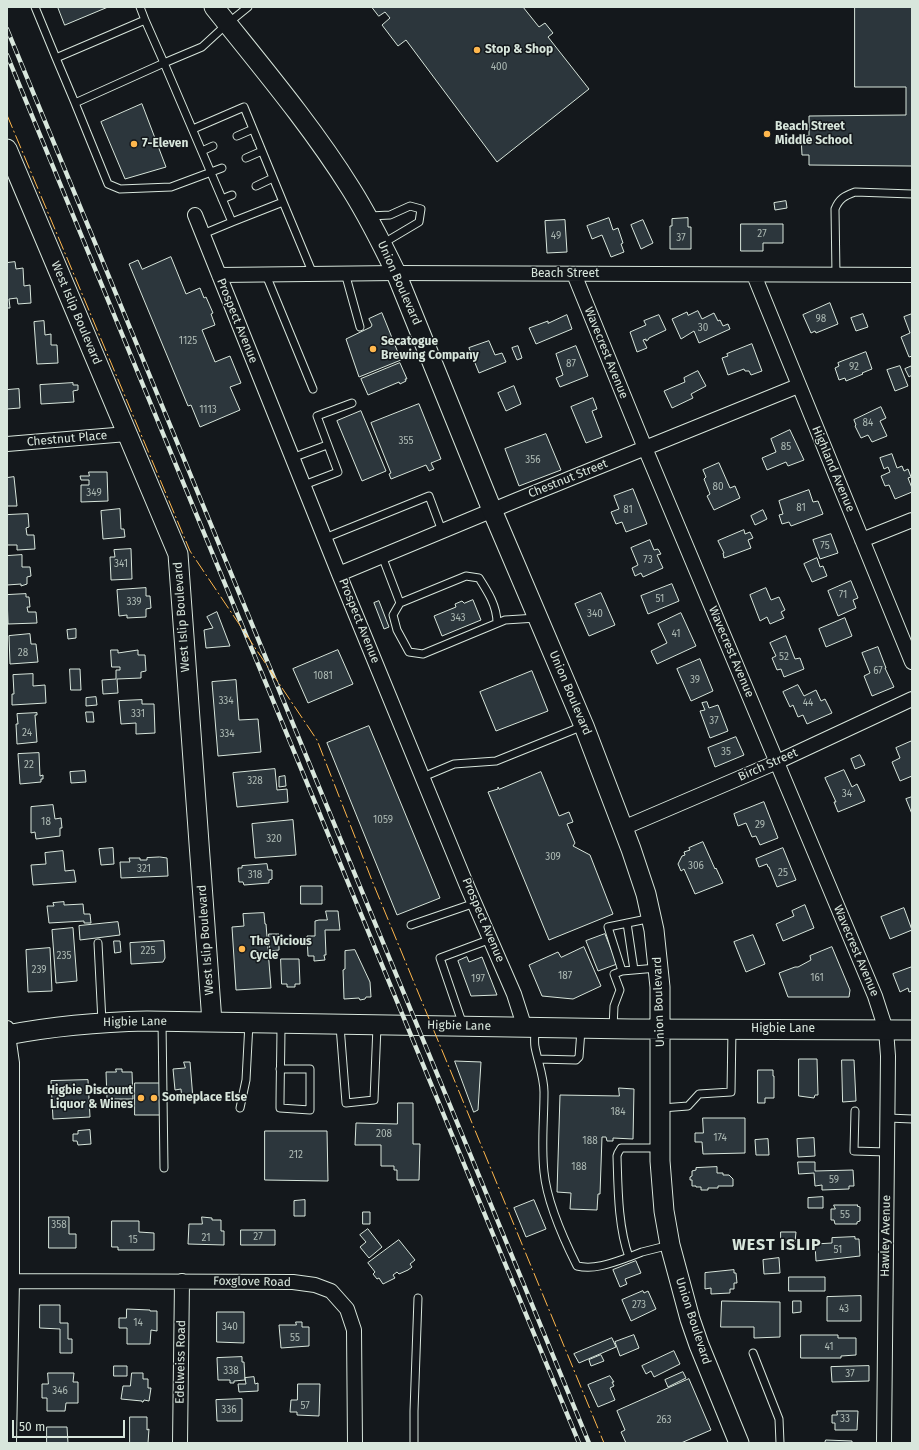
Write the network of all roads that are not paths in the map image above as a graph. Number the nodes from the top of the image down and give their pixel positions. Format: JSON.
{"nodes":[{"id":1,"x":35,"y":7,"type":"edge"},
{"id":2,"x":140,"y":7,"type":"edge"},
{"id":3,"x":214,"y":7,"type":"edge"},
{"id":4,"x":248,"y":7,"type":"edge"},
{"id":5,"x":145,"y":20,"type":"junction"},
{"id":6,"x":227,"y":24,"type":"junction"},
{"id":7,"x":56,"y":58,"type":"junction"},
{"id":8,"x":164,"y":63,"type":"junction"},
{"id":9,"x":75,"y":103,"type":"junction"},
{"id":10,"x":193,"y":129,"type":"junction"},
{"id":11,"x":253,"y":129,"type":"junction"},
{"id":12,"x":237,"y":136,"type":"dead end"},
{"id":13,"x":213,"y":146,"type":"dead end"},
{"id":14,"x":7,"y":149,"type":"edge"},
{"id":15,"x":202,"y":151,"type":"junction"},
{"id":16,"x":262,"y":151,"type":"junction"},
{"id":17,"x":246,"y":158,"type":"dead end"},
{"id":18,"x":222,"y":168,"type":"dead end"},
{"id":19,"x":211,"y":172,"type":"junction"},
{"id":20,"x":273,"y":178,"type":"junction"},
{"id":21,"x":256,"y":186,"type":"dead end"},
{"id":22,"x":912,"y":194,"type":"edge"},
{"id":23,"x":232,"y":195,"type":"dead end"},
{"id":24,"x":222,"y":199,"type":"junction"},
{"id":25,"x":283,"y":202,"type":"junction"},
{"id":26,"x":195,"y":215,"type":"dead end"},
{"id":27,"x":367,"y":216,"type":"junction"},
{"id":28,"x":232,"y":222,"type":"junction"},
{"id":29,"x":203,"y":234,"type":"junction"},
{"id":30,"x":382,"y":244,"type":"junction"},
{"id":31,"x":396,"y":272,"type":"junction"},
{"id":32,"x":345,"y":273,"type":"junction"},
{"id":33,"x":313,"y":274,"type":"junction"},
{"id":34,"x":574,"y":274,"type":"junction"},
{"id":35,"x":266,"y":275,"type":"junction"},
{"id":36,"x":754,"y":275,"type":"junction"},
{"id":37,"x":836,"y":275,"type":"junction"},
{"id":38,"x":912,"y":275,"type":"edge"},
{"id":39,"x":219,"y":276,"type":"junction"},
{"id":40,"x":360,"y":327,"type":"dead end"},
{"id":41,"x":798,"y":386,"type":"junction"},
{"id":42,"x":313,"y":389,"type":"dead end"},
{"id":43,"x":352,"y":403,"type":"dead end"},
{"id":44,"x":127,"y":434,"type":"junction"},
{"id":45,"x":7,"y":444,"type":"edge"},
{"id":46,"x":327,"y":445,"type":"junction"},
{"id":47,"x":645,"y":448,"type":"junction"},
{"id":48,"x":292,"y":458,"type":"junction"},
{"id":49,"x":304,"y":485,"type":"junction"},
{"id":50,"x":492,"y":510,"type":"junction"},
{"id":51,"x":912,"y":520,"type":"edge"},
{"id":52,"x":442,"y":531,"type":"junction"},
{"id":53,"x":325,"y":538,"type":"junction"},
{"id":54,"x":862,"y":540,"type":"junction"},
{"id":55,"x":382,"y":556,"type":"junction"},
{"id":56,"x":340,"y":574,"type":"junction"},
{"id":57,"x":400,"y":603,"type":"junction"},
{"id":58,"x":538,"y":618,"type":"junction"},
{"id":59,"x":497,"y":623,"type":"junction"},
{"id":60,"x":912,"y":662,"type":"edge"},
{"id":61,"x":912,"y":699,"type":"edge"},
{"id":62,"x":584,"y":726,"type":"junction"},
{"id":63,"x":777,"y":762,"type":"junction"},
{"id":64,"x":423,"y":777,"type":"junction"},
{"id":65,"x":623,"y":828,"type":"junction"},
{"id":66,"x":475,"y":902,"type":"junction"},
{"id":67,"x":652,"y":918,"type":"junction"},
{"id":68,"x":627,"y":923,"type":"junction"},
{"id":69,"x":411,"y":925,"type":"dead end"},
{"id":70,"x":491,"y":939,"type":"junction"},
{"id":71,"x":98,"y":943,"type":"dead end"},
{"id":72,"x":658,"y":968,"type":"junction"},
{"id":73,"x":634,"y":970,"type":"junction"},
{"id":74,"x":622,"y":971,"type":"junction"},
{"id":75,"x":102,"y":1022,"type":"junction"},
{"id":76,"x":162,"y":1022,"type":"junction"},
{"id":77,"x":212,"y":1022,"type":"junction"},
{"id":78,"x":249,"y":1023,"type":"junction"},
{"id":79,"x":282,"y":1023,"type":"junction"},
{"id":80,"x":339,"y":1024,"type":"junction"},
{"id":81,"x":377,"y":1024,"type":"junction"},
{"id":82,"x":463,"y":1026,"type":"junction"},
{"id":83,"x":529,"y":1027,"type":"junction"},
{"id":84,"x":581,"y":1028,"type":"junction"},
{"id":85,"x":613,"y":1028,"type":"junction"},
{"id":86,"x":660,"y":1029,"type":"junction"},
{"id":87,"x":732,"y":1029,"type":"junction"},
{"id":88,"x":886,"y":1030,"type":"junction"},
{"id":89,"x":912,"y":1030,"type":"edge"},
{"id":90,"x":7,"y":1032,"type":"edge"},
{"id":91,"x":538,"y":1059,"type":"junction"},
{"id":92,"x":280,"y":1069,"type":"junction"},
{"id":93,"x":240,"y":1108,"type":"dead end"},
{"id":94,"x":660,"y":1108,"type":"junction"},
{"id":95,"x":854,"y":1111,"type":"dead end"},
{"id":96,"x":888,"y":1118,"type":"junction"},
{"id":97,"x":912,"y":1119,"type":"edge"},
{"id":98,"x":660,"y":1148,"type":"junction"},
{"id":99,"x":887,"y":1152,"type":"junction"},
{"id":100,"x":164,"y":1168,"type":"dead end"},
{"id":101,"x":670,"y":1245,"type":"junction"},
{"id":102,"x":629,"y":1257,"type":"junction"},
{"id":103,"x":12,"y":1281,"type":"junction"},
{"id":104,"x":182,"y":1281,"type":"junction"},
{"id":105,"x":418,"y":1298,"type":"dead end"},
{"id":106,"x":752,"y":1353,"type":"dead end"},
{"id":107,"x":9,"y":1443,"type":"edge"},
{"id":108,"x":180,"y":1443,"type":"edge"},
{"id":109,"x":355,"y":1443,"type":"edge"},
{"id":110,"x":414,"y":1443,"type":"edge"},
{"id":111,"x":739,"y":1443,"type":"edge"},
{"id":112,"x":780,"y":1443,"type":"edge"},
{"id":113,"x":884,"y":1443,"type":"edge"}],
"edges":[{"from":1,"to":7,"type":"lane"},
{"from":2,"to":5,"type":"lane"},
{"from":3,"to":6,"type":"main road","name":"Union Boulevard"},
{"from":4,"to":6,"type":"lane"},
{"from":5,"to":7,"type":"lane"},
{"from":5,"to":8,"type":"lane"},
{"from":6,"to":8,"type":"lane"},
{"from":6,"to":27,"type":"main road","name":"Union Boulevard"},
{"from":7,"to":9,"type":"lane"},
{"from":8,"to":9,"type":"lane"},
{"from":8,"to":10,"type":"lane"},
{"from":9,"to":19,"type":"lane"},
{"from":10,"to":11,"type":"lane"},
{"from":10,"to":15,"type":"lane"},
{"from":11,"to":12,"type":"lane"},
{"from":11,"to":16,"type":"lane"},
{"from":13,"to":15,"type":"lane"},
{"from":14,"to":44,"type":"main road","name":"West Islip Boulevard"},
{"from":15,"to":19,"type":"lane"},
{"from":16,"to":17,"type":"lane"},
{"from":16,"to":20,"type":"lane"},
{"from":18,"to":19,"type":"lane"},
{"from":19,"to":24,"type":"lane"},
{"from":20,"to":21,"type":"lane"},
{"from":20,"to":25,"type":"lane"},
{"from":22,"to":37,"type":"lane"},
{"from":23,"to":24,"type":"lane"},
{"from":24,"to":28,"type":"lane"},
{"from":25,"to":28,"type":"lane"},
{"from":25,"to":33,"type":"lane"},
{"from":26,"to":29,"type":"street","name":"Prospect Avenue"},
{"from":27,"to":30,"type":"main road","name":"Union Boulevard"},
{"from":27,"to":30,"type":"lane"},
{"from":28,"to":29,"type":"lane"},
{"from":29,"to":39,"type":"street","name":"Prospect Avenue"},
{"from":30,"to":31,"type":"main road","name":"Union Boulevard"},
{"from":31,"to":32,"type":"street","name":"Beach Street"},
{"from":31,"to":34,"type":"street","name":"Beach Street"},
{"from":31,"to":50,"type":"main road","name":"Union Boulevard"},
{"from":32,"to":33,"type":"street","name":"Beach Street"},
{"from":32,"to":40,"type":"lane"},
{"from":33,"to":35,"type":"street","name":"Beach Street"},
{"from":34,"to":36,"type":"street","name":"Beach Street"},
{"from":34,"to":47,"type":"street","name":"Wavecrest Avenue"},
{"from":35,"to":39,"type":"street","name":"Beach Street"},
{"from":35,"to":42,"type":"lane"},
{"from":36,"to":37,"type":"street","name":"Beach Street"},
{"from":36,"to":41,"type":"street","name":"Highland Avenue"},
{"from":37,"to":38,"type":"street","name":"Beach Street"},
{"from":39,"to":48,"type":"street","name":"Prospect Avenue"},
{"from":41,"to":47,"type":"street","name":"Chestnut Street"},
{"from":41,"to":54,"type":"street","name":"Highland Avenue"},
{"from":43,"to":46,"type":"lane"},
{"from":44,"to":45,"type":"street","name":"Chestnut Place"},
{"from":44,"to":77,"type":"main road","name":"West Islip Boulevard"},
{"from":46,"to":48,"type":"lane"},
{"from":46,"to":49,"type":"lane"},
{"from":47,"to":50,"type":"street","name":"Chestnut Street"},
{"from":47,"to":63,"type":"street","name":"Wavecrest Avenue"},
{"from":48,"to":49,"type":"street","name":"Prospect Avenue"},
{"from":49,"to":53,"type":"street","name":"Prospect Avenue"},
{"from":50,"to":52,"type":"street","name":"Chestnut Street"},
{"from":50,"to":58,"type":"main road","name":"Union Boulevard"},
{"from":51,"to":54,"type":"street"},
{"from":52,"to":53,"type":"lane"},
{"from":52,"to":55,"type":"street","name":"Chestnut Street"},
{"from":53,"to":56,"type":"street","name":"Prospect Avenue"},
{"from":54,"to":60,"type":"street","name":"Highland Avenue"},
{"from":55,"to":56,"type":"street","name":"Chestnut Street"},
{"from":55,"to":57,"type":"lane"},
{"from":56,"to":64,"type":"street","name":"Prospect Avenue"},
{"from":57,"to":59,"type":"lane"},
{"from":57,"to":59,"type":"lane"},
{"from":58,"to":59,"type":"lane"},
{"from":58,"to":62,"type":"main road","name":"Union Boulevard"},
{"from":61,"to":63,"type":"street","name":"Birch Street"},
{"from":62,"to":64,"type":"lane"},
{"from":62,"to":65,"type":"main road","name":"Union Boulevard"},
{"from":63,"to":65,"type":"street","name":"Birch Street"},
{"from":63,"to":88,"type":"street","name":"Wavecrest Avenue"},
{"from":64,"to":66,"type":"street","name":"Prospect Avenue"},
{"from":65,"to":67,"type":"main road","name":"Union Boulevard"},
{"from":66,"to":69,"type":"lane"},
{"from":66,"to":70,"type":"street","name":"Prospect Avenue"},
{"from":67,"to":68,"type":"lane"},
{"from":67,"to":72,"type":"main road","name":"Union Boulevard"},
{"from":68,"to":73,"type":"lane"},
{"from":68,"to":74,"type":"lane"},
{"from":70,"to":82,"type":"lane"},
{"from":70,"to":83,"type":"street","name":"Prospect Avenue"},
{"from":71,"to":75,"type":"lane"},
{"from":72,"to":73,"type":"lane"},
{"from":72,"to":86,"type":"main road","name":"Union Boulevard"},
{"from":73,"to":74,"type":"lane"},
{"from":74,"to":85,"type":"lane"},
{"from":75,"to":76,"type":"main road","name":"Higbie Lane"},
{"from":75,"to":90,"type":"main road","name":"Higbie Lane"},
{"from":76,"to":77,"type":"main road","name":"Higbie Lane"},
{"from":76,"to":100,"type":"lane"},
{"from":77,"to":78,"type":"main road","name":"Higbie Lane"},
{"from":78,"to":79,"type":"main road","name":"Higbie Lane"},
{"from":78,"to":93,"type":"lane"},
{"from":79,"to":80,"type":"main road","name":"Higbie Lane"},
{"from":79,"to":92,"type":"lane"},
{"from":80,"to":81,"type":"main road","name":"Higbie Lane"},
{"from":80,"to":81,"type":"lane"},
{"from":81,"to":82,"type":"main road","name":"Higbie Lane"},
{"from":82,"to":83,"type":"main road","name":"Higbie Lane"},
{"from":83,"to":84,"type":"main road","name":"Higbie Lane"},
{"from":83,"to":91,"type":"lane"},
{"from":84,"to":85,"type":"main road","name":"Higbie Lane"},
{"from":84,"to":91,"type":"lane"},
{"from":85,"to":86,"type":"main road","name":"Higbie Lane"},
{"from":86,"to":87,"type":"main road","name":"Higbie Lane"},
{"from":86,"to":94,"type":"main road","name":"Union Boulevard"},
{"from":87,"to":88,"type":"main road","name":"Higbie Lane"},
{"from":87,"to":94,"type":"lane"},
{"from":88,"to":89,"type":"main road","name":"Higbie Lane"},
{"from":88,"to":96,"type":"street","name":"Hawley Avenue"},
{"from":90,"to":103,"type":"street"},
{"from":91,"to":102,"type":"lane"},
{"from":92,"to":92,"type":"lane"},
{"from":94,"to":98,"type":"main road","name":"Union Boulevard"},
{"from":95,"to":99,"type":"lane"},
{"from":96,"to":97,"type":"lane"},
{"from":96,"to":99,"type":"street","name":"Hawley Avenue"},
{"from":98,"to":101,"type":"main road","name":"Union Boulevard"},
{"from":98,"to":102,"type":"lane"},
{"from":99,"to":113,"type":"street","name":"Hawley Avenue"},
{"from":101,"to":102,"type":"lane"},
{"from":101,"to":111,"type":"main road","name":"Union Boulevard"},
{"from":103,"to":104,"type":"street","name":"Foxglove Road"},
{"from":103,"to":107,"type":"street"},
{"from":104,"to":108,"type":"street","name":"Edelweiss Road"},
{"from":104,"to":109,"type":"street","name":"Foxglove Road"},
{"from":105,"to":110,"type":"lane"},
{"from":106,"to":112,"type":"lane"}]}
